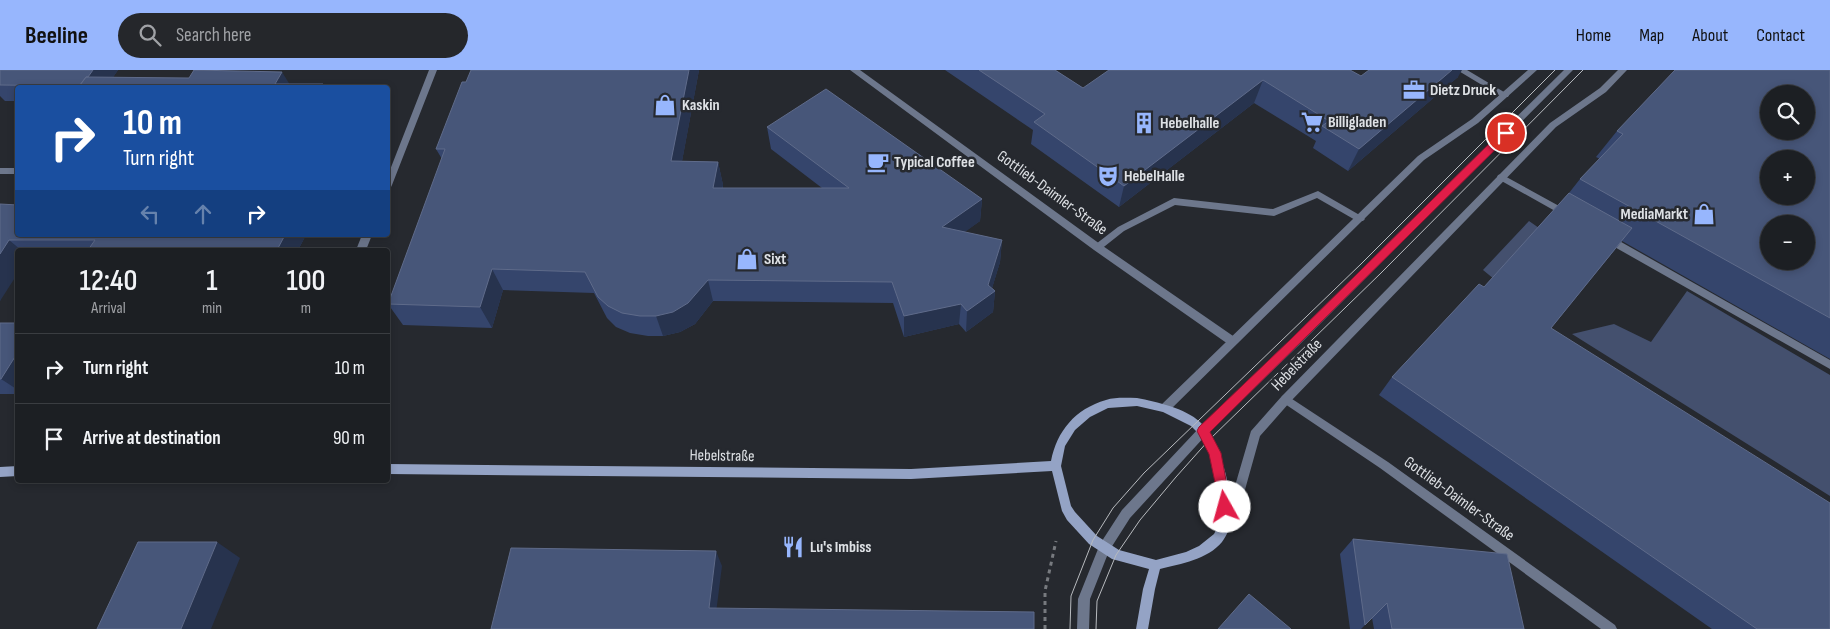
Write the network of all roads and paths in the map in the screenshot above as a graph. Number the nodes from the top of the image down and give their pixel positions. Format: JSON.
{"nodes":[{"id":1,"x":433,"y":70,"type":"edge"},
{"id":2,"x":854,"y":70,"type":"edge"},
{"id":3,"x":1461,"y":70,"type":"edge"},
{"id":4,"x":1533,"y":70,"type":"edge"},
{"id":5,"x":1569,"y":70,"type":"edge"},
{"id":6,"x":1623,"y":70,"type":"edge"},
{"id":7,"x":1505,"y":95,"type":"junction"},
{"id":8,"x":0,"y":171,"type":"edge"},
{"id":9,"x":15,"y":171,"type":"edge"},
{"id":10,"x":390,"y":173,"type":"edge"},
{"id":11,"x":1501,"y":176,"type":"junction"},
{"id":12,"x":1360,"y":219,"type":"junction"},
{"id":13,"x":1579,"y":221,"type":"edge"},
{"id":14,"x":1596,"y":231,"type":"edge"},
{"id":15,"x":1097,"y":246,"type":"junction"},
{"id":16,"x":1232,"y":341,"type":"junction"},
{"id":17,"x":1830,"y":365,"type":"edge"},
{"id":18,"x":1286,"y":399,"type":"junction"},
{"id":19,"x":1165,"y":408,"type":"junction"},
{"id":20,"x":1203,"y":431,"type":"junction"},
{"id":21,"x":1056,"y":466,"type":"junction"},
{"id":22,"x":390,"y":469,"type":"edge"},
{"id":23,"x":15,"y":471,"type":"edge"},
{"id":24,"x":0,"y":472,"type":"edge"},
{"id":25,"x":1066,"y":507,"type":"junction"},
{"id":26,"x":1226,"y":522,"type":"junction"},
{"id":27,"x":1104,"y":548,"type":"junction"},
{"id":28,"x":1156,"y":565,"type":"junction"},
{"id":29,"x":1045,"y":629,"type":"edge"},
{"id":30,"x":1083,"y":629,"type":"edge"},
{"id":31,"x":1142,"y":629,"type":"edge"},
{"id":32,"x":1612,"y":629,"type":"edge"}],
"edges":[{"from":1,"to":10,"type":"street"},
{"from":2,"to":15,"type":"street","name":"Gottlieb-Daimler-Straße"},
{"from":3,"to":7,"type":"street"},
{"from":4,"to":7,"type":"street"},
{"from":5,"to":20,"type":"street"},
{"from":6,"to":11,"type":"street","name":"Hebelstraße"},
{"from":7,"to":12,"type":"street"},
{"from":8,"to":9,"type":"street"},
{"from":11,"to":13,"type":"street"},
{"from":11,"to":18,"type":"street","name":"Hebelstraße"},
{"from":12,"to":15,"type":"street"},
{"from":12,"to":16,"type":"street"},
{"from":14,"to":17,"type":"street"},
{"from":15,"to":16,"type":"street","name":"Gottlieb-Daimler-Straße"},
{"from":16,"to":19,"type":"street"},
{"from":18,"to":26,"type":"street","name":"Hebelstraße"},
{"from":18,"to":32,"type":"street","name":"Gottlieb-Daimler-Straße"},
{"from":19,"to":20,"type":"main road","name":"Hebelstraße"},
{"from":19,"to":21,"type":"main road","name":"Hebelstraße"},
{"from":20,"to":26,"type":"main road","name":"Hebelstraße"},
{"from":20,"to":27,"type":"street"},
{"from":21,"to":22,"type":"main road","name":"Hebelstraße"},
{"from":21,"to":25,"type":"main road","name":"Hebelstraße"},
{"from":23,"to":24,"type":"main road"},
{"from":25,"to":27,"type":"main road","name":"Hebelstraße"},
{"from":25,"to":29,"type":"path"},
{"from":26,"to":28,"type":"main road","name":"Hebelstraße"},
{"from":27,"to":28,"type":"main road","name":"Hebelstraße"},
{"from":27,"to":30,"type":"street"},
{"from":28,"to":31,"type":"main road"}]}
